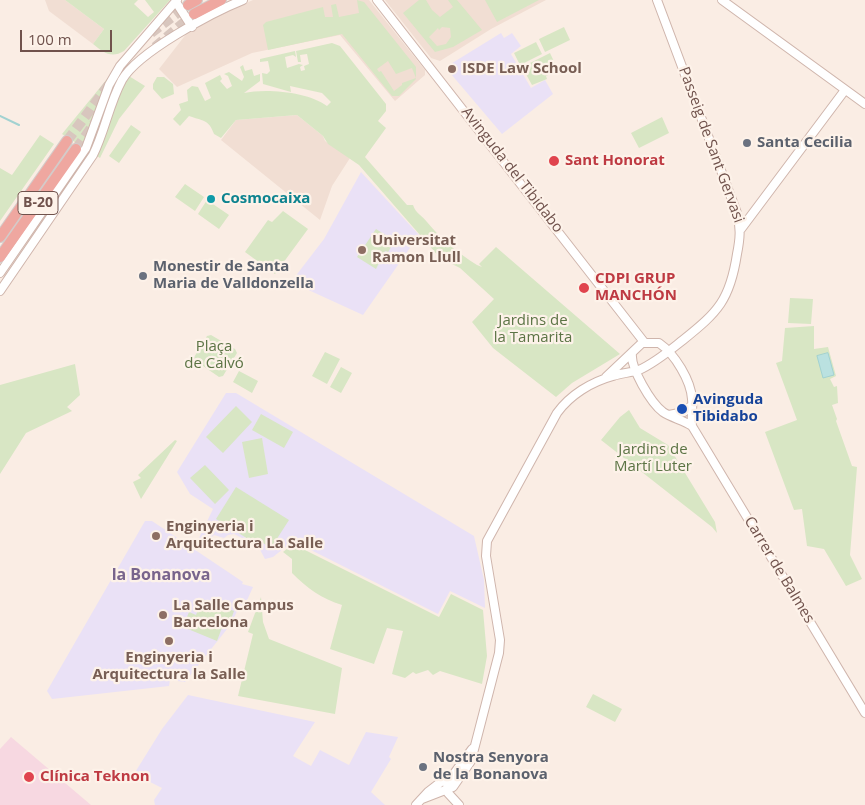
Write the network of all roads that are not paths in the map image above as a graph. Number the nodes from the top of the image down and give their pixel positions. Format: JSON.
{"nodes":[{"id":1,"x":221,"y":0,"type":"edge"},
{"id":2,"x":244,"y":0,"type":"edge"},
{"id":3,"x":377,"y":0,"type":"edge"},
{"id":4,"x":657,"y":0,"type":"edge"},
{"id":5,"x":722,"y":0,"type":"edge"},
{"id":6,"x":176,"y":1,"type":"edge"},
{"id":7,"x":194,"y":14,"type":"tunnel mouth"},
{"id":8,"x":192,"y":27,"type":"junction"},
{"id":9,"x":845,"y":90,"type":"junction"},
{"id":10,"x":865,"y":104,"type":"edge"},
{"id":11,"x":67,"y":142,"type":"tunnel mouth"},
{"id":12,"x":76,"y":149,"type":"tunnel mouth"},
{"id":13,"x":737,"y":213,"type":"junction"},
{"id":14,"x":751,"y":217,"type":"junction"},
{"id":15,"x":741,"y":229,"type":"junction"},
{"id":16,"x":0,"y":237,"type":"edge"},
{"id":17,"x":0,"y":257,"type":"edge"},
{"id":18,"x":0,"y":273,"type":"edge"},
{"id":19,"x":0,"y":291,"type":"edge"},
{"id":20,"x":644,"y":342,"type":"junction"},
{"id":21,"x":669,"y":352,"type":"junction"},
{"id":22,"x":632,"y":353,"type":"junction"},
{"id":23,"x":635,"y":371,"type":"junction"},
{"id":24,"x":604,"y":379,"type":"junction"},
{"id":25,"x":692,"y":405,"type":"junction"},
{"id":26,"x":669,"y":415,"type":"junction"},
{"id":27,"x":692,"y":426,"type":"junction"},
{"id":28,"x":865,"y":713,"type":"edge"},
{"id":29,"x":474,"y":746,"type":"junction"},
{"id":30,"x":459,"y":767,"type":"junction"},
{"id":31,"x":447,"y":791,"type":"junction"},
{"id":32,"x":419,"y":802,"type":"edge"},
{"id":33,"x":458,"y":805,"type":"edge"}],
"edges":[{"from":1,"to":7,"type":"highway"},
{"from":2,"to":8,"type":"street"},
{"from":3,"to":20,"type":"street","name":"Avinguda del Tibidabo"},
{"from":4,"to":13,"type":"street","name":"Passeig de Sant Gervasi"},
{"from":5,"to":9,"type":"street"},
{"from":6,"to":8,"type":"street"},
{"from":6,"to":18,"type":"street"},
{"from":8,"to":19,"type":"street"},
{"from":9,"to":10,"type":"street"},
{"from":9,"to":14,"type":"street"},
{"from":11,"to":16,"type":"highway","number":"B-20"},
{"from":12,"to":17,"type":"highway","number":"B-20"},
{"from":13,"to":14,"type":"street"},
{"from":13,"to":15,"type":"street","name":"Passeig de Sant Gervasi"},
{"from":14,"to":15,"type":"street"},
{"from":15,"to":21,"type":"street","name":"Passeig de Sant Gervasi"},
{"from":20,"to":21,"type":"street"},
{"from":20,"to":22,"type":"street"},
{"from":21,"to":23,"type":"street","name":"Passeig de Sant Gervasi"},
{"from":21,"to":25,"type":"street"},
{"from":22,"to":23,"type":"street"},
{"from":22,"to":24,"type":"street"},
{"from":23,"to":24,"type":"street","name":"Passeig de Sant Gervasi"},
{"from":23,"to":26,"type":"street"},
{"from":24,"to":29,"type":"street","name":"Passeig de Sant Gervasi"},
{"from":25,"to":26,"type":"street"},
{"from":25,"to":27,"type":"street"},
{"from":26,"to":27,"type":"street"},
{"from":27,"to":28,"type":"street","name":"Carrer de Balmes"},
{"from":29,"to":30,"type":"street"},
{"from":29,"to":31,"type":"street","name":"Passeig de Sant Gervasi"},
{"from":30,"to":31,"type":"street"},
{"from":30,"to":32,"type":"street"},
{"from":31,"to":32,"type":"street"},
{"from":31,"to":33,"type":"street"}]}
